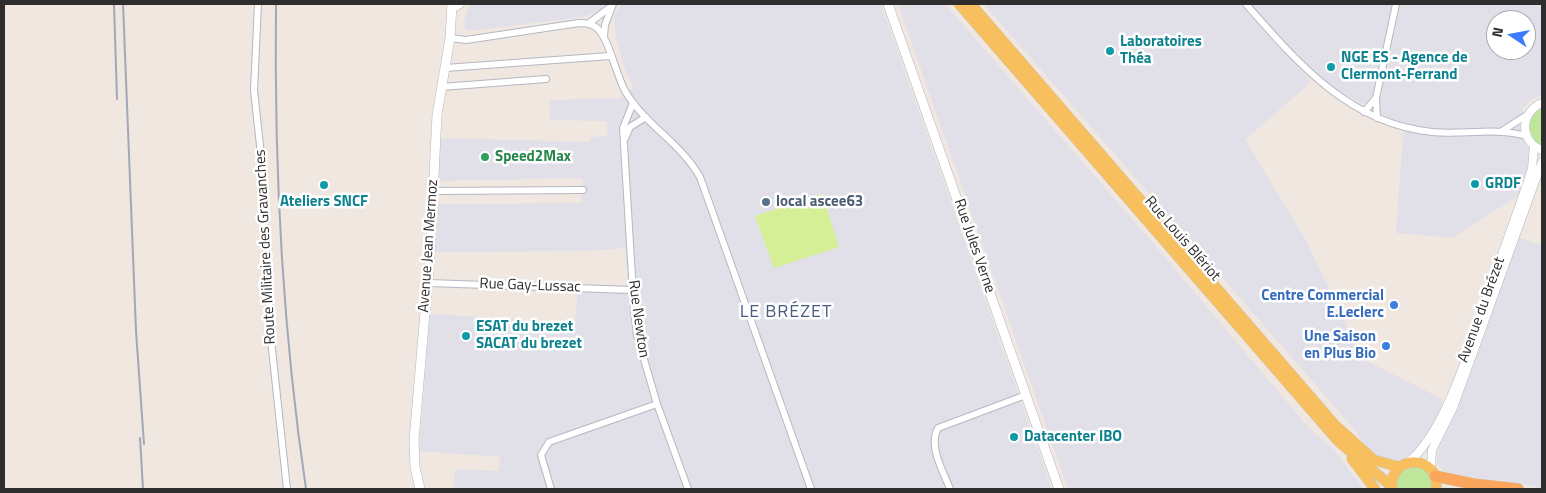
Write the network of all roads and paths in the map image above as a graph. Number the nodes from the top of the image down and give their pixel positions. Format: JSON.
{"nodes":[{"id":1,"x":258,"y":4,"type":"edge"},
{"id":2,"x":888,"y":4,"type":"edge"},
{"id":3,"x":959,"y":4,"type":"edge"},
{"id":4,"x":971,"y":4,"type":"edge"},
{"id":5,"x":1246,"y":4,"type":"edge"},
{"id":6,"x":1396,"y":4,"type":"edge"},
{"id":7,"x":455,"y":5,"type":"edge"},
{"id":8,"x":612,"y":5,"type":"edge"},
{"id":9,"x":588,"y":24,"type":"junction"},
{"id":10,"x":450,"y":38,"type":"junction"},
{"id":11,"x":604,"y":39,"type":"junction"},
{"id":12,"x":610,"y":56,"type":"junction"},
{"id":13,"x":445,"y":68,"type":"junction"},
{"id":14,"x":546,"y":79,"type":"dead end"},
{"id":15,"x":441,"y":87,"type":"junction"},
{"id":16,"x":1376,"y":98,"type":"junction"},
{"id":17,"x":633,"y":103,"type":"junction"},
{"id":18,"x":1542,"y":103,"type":"edge"},
{"id":19,"x":1364,"y":112,"type":"junction"},
{"id":20,"x":1527,"y":115,"type":"junction"},
{"id":21,"x":646,"y":117,"type":"junction"},
{"id":22,"x":1377,"y":118,"type":"junction"},
{"id":23,"x":1502,"y":131,"type":"junction"},
{"id":24,"x":1526,"y":136,"type":"junction"},
{"id":25,"x":624,"y":141,"type":"junction"},
{"id":26,"x":1534,"y":146,"type":"junction"},
{"id":27,"x":1542,"y":150,"type":"edge"},
{"id":28,"x":1542,"y":162,"type":"edge"},
{"id":29,"x":582,"y":190,"type":"dead end"},
{"id":30,"x":433,"y":192,"type":"junction"},
{"id":31,"x":428,"y":283,"type":"junction"},
{"id":32,"x":632,"y":290,"type":"junction"},
{"id":33,"x":1026,"y":395,"type":"junction"},
{"id":34,"x":657,"y":404,"type":"junction"},
{"id":35,"x":1338,"y":440,"type":"junction"},
{"id":36,"x":1403,"y":465,"type":"junction"},
{"id":37,"x":1433,"y":473,"type":"junction"},
{"id":38,"x":1473,"y":484,"type":"junction"},
{"id":39,"x":1392,"y":488,"type":"edge"},
{"id":40,"x":287,"y":489,"type":"edge"},
{"id":41,"x":420,"y":489,"type":"edge"},
{"id":42,"x":550,"y":489,"type":"edge"},
{"id":43,"x":688,"y":489,"type":"edge"},
{"id":44,"x":811,"y":489,"type":"edge"},
{"id":45,"x":950,"y":489,"type":"edge"},
{"id":46,"x":1060,"y":489,"type":"edge"},
{"id":47,"x":1375,"y":489,"type":"edge"},
{"id":48,"x":1436,"y":489,"type":"edge"},
{"id":49,"x":1449,"y":489,"type":"edge"},
{"id":50,"x":1518,"y":489,"type":"edge"}],
"edges":[{"from":1,"to":40,"type":"street","name":"Route Militaire des Gravanches"},
{"from":2,"to":33,"type":"main road","name":"Rue Jules Verne"},
{"from":3,"to":35,"type":"main road","name":"Rue Louis Blériot"},
{"from":4,"to":36,"type":"main road","name":"Rue Louis Blériot"},
{"from":5,"to":19,"type":"street"},
{"from":6,"to":16,"type":"street"},
{"from":7,"to":10,"type":"main road","name":"Avenue Jean Mermoz"},
{"from":8,"to":9,"type":"street"},
{"from":8,"to":11,"type":"street"},
{"from":9,"to":10,"type":"street"},
{"from":9,"to":11,"type":"street"},
{"from":10,"to":13,"type":"main road","name":"Avenue Jean Mermoz"},
{"from":11,"to":12,"type":"street"},
{"from":12,"to":13,"type":"street"},
{"from":12,"to":17,"type":"street"},
{"from":13,"to":15,"type":"main road","name":"Avenue Jean Mermoz"},
{"from":14,"to":15,"type":"street"},
{"from":15,"to":30,"type":"main road","name":"Avenue Jean Mermoz"},
{"from":16,"to":19,"type":"street"},
{"from":16,"to":22,"type":"street"},
{"from":17,"to":21,"type":"street"},
{"from":17,"to":25,"type":"street","name":"Rue Newton"},
{"from":18,"to":20,"type":"street"},
{"from":19,"to":22,"type":"street"},
{"from":20,"to":23,"type":"street"},
{"from":20,"to":24,"type":"street"},
{"from":21,"to":25,"type":"street"},
{"from":21,"to":44,"type":"street"},
{"from":22,"to":23,"type":"street"},
{"from":23,"to":24,"type":"street"},
{"from":24,"to":26,"type":"street"},
{"from":25,"to":32,"type":"street","name":"Rue Newton"},
{"from":26,"to":27,"type":"street"},
{"from":26,"to":36,"type":"street","name":"Avenue du Brézet"},
{"from":28,"to":37,"type":"street","name":"Avenue du Brézet"},
{"from":29,"to":30,"type":"street"},
{"from":30,"to":31,"type":"main road","name":"Avenue Jean Mermoz"},
{"from":31,"to":32,"type":"street","name":"Rue Gay-Lussac"},
{"from":31,"to":41,"type":"main road","name":"Avenue Jean Mermoz"},
{"from":32,"to":34,"type":"street","name":"Rue Newton"},
{"from":33,"to":45,"type":"street"},
{"from":33,"to":46,"type":"main road","name":"Rue Jules Verne"},
{"from":34,"to":42,"type":"street"},
{"from":34,"to":43,"type":"street","name":"Rue Newton"},
{"from":35,"to":39,"type":"main road","name":"Rue Louis Blériot"},
{"from":35,"to":47,"type":"main road"},
{"from":36,"to":37,"type":"main road","name":"Rue Louis Blériot"},
{"from":36,"to":39,"type":"main road"},
{"from":37,"to":38,"type":"highway"},
{"from":37,"to":48,"type":"main road"},
{"from":38,"to":49,"type":"highway"},
{"from":38,"to":50,"type":"highway"}]}
